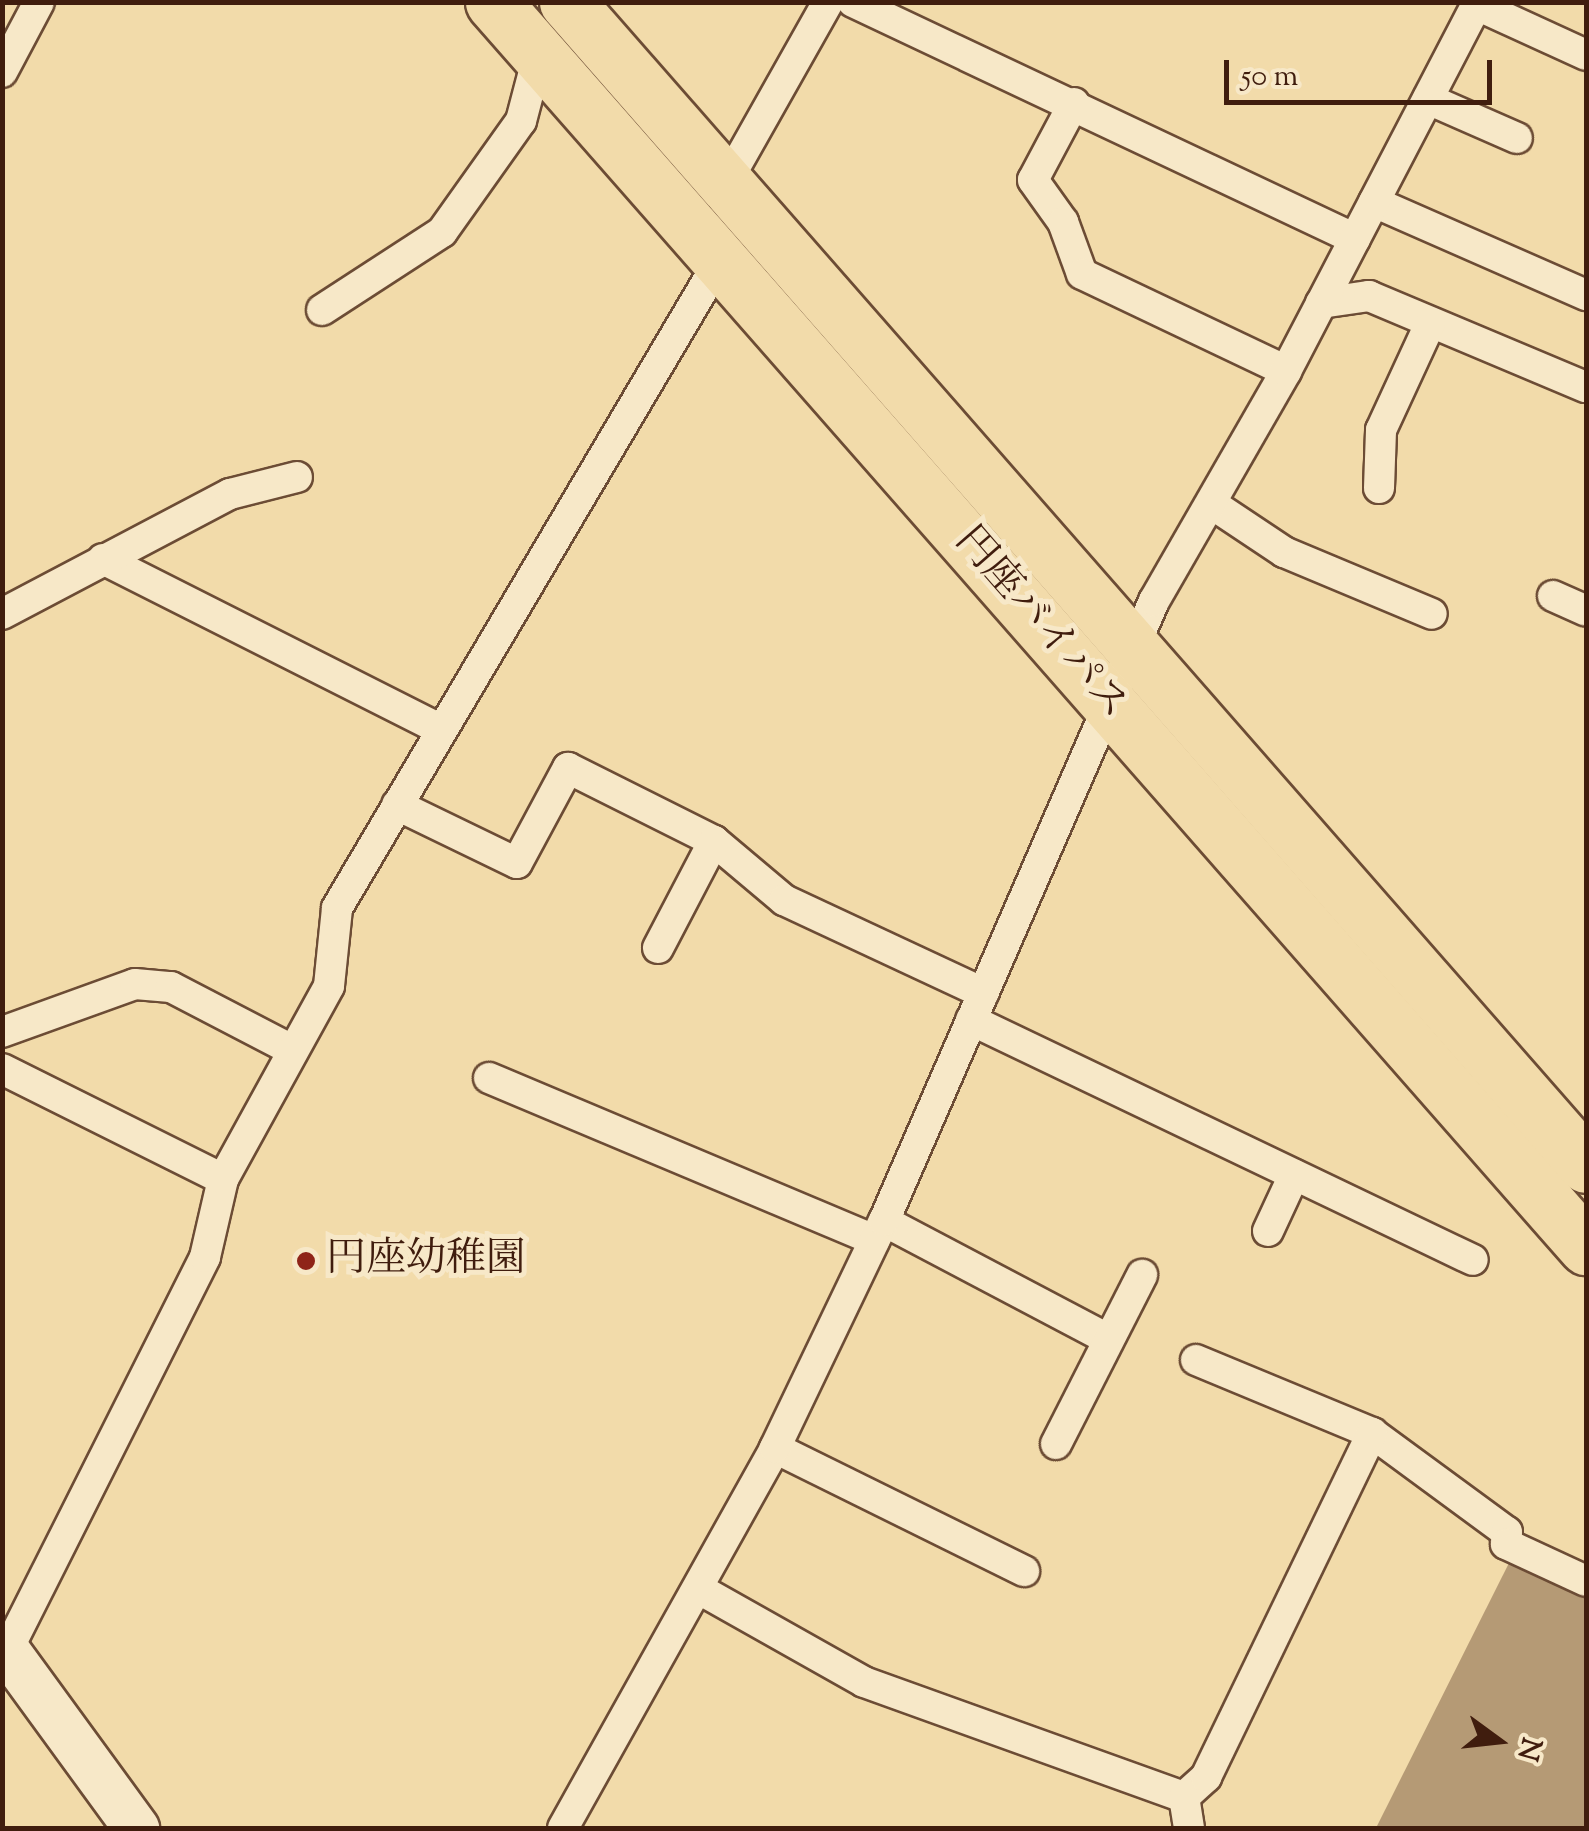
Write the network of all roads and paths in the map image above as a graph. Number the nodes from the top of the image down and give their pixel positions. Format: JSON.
{"nodes":[{"id":1,"x":39,"y":2,"type":"edge"},
{"id":2,"x":492,"y":2,"type":"edge"},
{"id":3,"x":567,"y":2,"type":"edge"},
{"id":4,"x":828,"y":2,"type":"edge"},
{"id":5,"x":853,"y":2,"type":"edge"},
{"id":6,"x":1477,"y":4,"type":"edge"},
{"id":7,"x":1586,"y":55,"type":"edge"},
{"id":8,"x":538,"y":56,"type":"junction"},
{"id":9,"x":2,"y":72,"type":"edge"},
{"id":10,"x":1428,"y":98,"type":"junction"},
{"id":11,"x":1074,"y":103,"type":"junction"},
{"id":12,"x":1516,"y":138,"type":"dead end"},
{"id":13,"x":726,"y":183,"type":"junction"},
{"id":14,"x":1374,"y":202,"type":"junction"},
{"id":15,"x":1354,"y":239,"type":"junction"},
{"id":16,"x":720,"y":260,"type":"junction"},
{"id":17,"x":1586,"y":294,"type":"edge"},
{"id":18,"x":1321,"y":303,"type":"junction"},
{"id":19,"x":322,"y":310,"type":"dead end"},
{"id":20,"x":1430,"y":324,"type":"junction"},
{"id":21,"x":1286,"y":371,"type":"junction"},
{"id":22,"x":1586,"y":387,"type":"edge"},
{"id":23,"x":297,"y":477,"type":"dead end"},
{"id":24,"x":1378,"y":488,"type":"dead end"},
{"id":25,"x":1212,"y":504,"type":"junction"},
{"id":26,"x":104,"y":558,"type":"junction"},
{"id":27,"x":1552,"y":596,"type":"dead end"},
{"id":28,"x":1586,"y":611,"type":"edge"},
{"id":29,"x":2,"y":614,"type":"edge"},
{"id":30,"x":1432,"y":614,"type":"dead end"},
{"id":31,"x":1132,"y":647,"type":"junction"},
{"id":32,"x":1108,"y":701,"type":"junction"},
{"id":33,"x":440,"y":729,"type":"junction"},
{"id":34,"x":397,"y":804,"type":"junction"},
{"id":35,"x":714,"y":841,"type":"junction"},
{"id":36,"x":658,"y":948,"type":"dead end"},
{"id":37,"x":977,"y":1007,"type":"junction"},
{"id":38,"x":4,"y":1030,"type":"edge"},
{"id":39,"x":292,"y":1050,"type":"junction"},
{"id":40,"x":2,"y":1069,"type":"edge"},
{"id":41,"x":489,"y":1078,"type":"dead end"},
{"id":42,"x":1294,"y":1175,"type":"junction"},
{"id":43,"x":223,"y":1179,"type":"junction"},
{"id":44,"x":1574,"y":1180,"type":"edge"},
{"id":45,"x":879,"y":1231,"type":"junction"},
{"id":46,"x":1268,"y":1231,"type":"dead end"},
{"id":47,"x":1586,"y":1247,"type":"edge"},
{"id":48,"x":1473,"y":1260,"type":"dead end"},
{"id":49,"x":1142,"y":1275,"type":"dead end"},
{"id":50,"x":1108,"y":1340,"type":"junction"},
{"id":51,"x":1196,"y":1360,"type":"dead end"},
{"id":52,"x":1372,"y":1433,"type":"junction"},
{"id":53,"x":1056,"y":1444,"type":"dead end"},
{"id":54,"x":775,"y":1448,"type":"junction"},
{"id":55,"x":1024,"y":1571,"type":"dead end"},
{"id":56,"x":1586,"y":1581,"type":"edge"},
{"id":57,"x":699,"y":1588,"type":"junction"},
{"id":58,"x":4,"y":1653,"type":"edge"},
{"id":59,"x":1184,"y":1797,"type":"junction"},
{"id":60,"x":136,"y":1828,"type":"edge"},
{"id":61,"x":563,"y":1828,"type":"edge"},
{"id":62,"x":1189,"y":1828,"type":"edge"}],
"edges":[{"from":1,"to":9,"type":"street"},
{"from":2,"to":8,"type":"highway","name":"円座バイパス"},
{"from":3,"to":13,"type":"highway","name":"円座バイパス"},
{"from":4,"to":13,"type":"street"},
{"from":5,"to":11,"type":"street"},
{"from":6,"to":7,"type":"street"},
{"from":6,"to":10,"type":"street"},
{"from":8,"to":16,"type":"highway","name":"円座バイパス"},
{"from":8,"to":19,"type":"street"},
{"from":10,"to":12,"type":"street"},
{"from":10,"to":14,"type":"street"},
{"from":11,"to":15,"type":"street"},
{"from":11,"to":21,"type":"street"},
{"from":13,"to":31,"type":"highway","name":"円座バイパス"},
{"from":14,"to":15,"type":"street"},
{"from":14,"to":17,"type":"street"},
{"from":15,"to":18,"type":"street"},
{"from":16,"to":32,"type":"highway","name":"円座バイパス"},
{"from":16,"to":33,"type":"street"},
{"from":18,"to":20,"type":"street"},
{"from":18,"to":21,"type":"street"},
{"from":20,"to":22,"type":"street"},
{"from":20,"to":24,"type":"street"},
{"from":21,"to":25,"type":"street"},
{"from":23,"to":26,"type":"street"},
{"from":25,"to":30,"type":"street"},
{"from":25,"to":31,"type":"street"},
{"from":26,"to":29,"type":"street"},
{"from":26,"to":33,"type":"street"},
{"from":27,"to":28,"type":"street"},
{"from":31,"to":32,"type":"street"},
{"from":31,"to":44,"type":"highway","name":"円座バイパス"},
{"from":32,"to":37,"type":"street"},
{"from":32,"to":44,"type":"highway","name":"円座バイパス"},
{"from":33,"to":34,"type":"street"},
{"from":34,"to":35,"type":"street"},
{"from":34,"to":39,"type":"street"},
{"from":35,"to":36,"type":"street"},
{"from":35,"to":37,"type":"street"},
{"from":37,"to":42,"type":"street"},
{"from":37,"to":45,"type":"street"},
{"from":38,"to":39,"type":"street"},
{"from":39,"to":43,"type":"street"},
{"from":40,"to":43,"type":"street"},
{"from":41,"to":45,"type":"street"},
{"from":42,"to":46,"type":"street"},
{"from":42,"to":48,"type":"street"},
{"from":43,"to":58,"type":"street"},
{"from":44,"to":47,"type":"highway","name":"円座バイパス"},
{"from":45,"to":50,"type":"street"},
{"from":45,"to":54,"type":"street"},
{"from":49,"to":50,"type":"street"},
{"from":50,"to":53,"type":"street"},
{"from":51,"to":52,"type":"street"},
{"from":52,"to":56,"type":"street"},
{"from":52,"to":59,"type":"street"},
{"from":54,"to":55,"type":"street"},
{"from":54,"to":57,"type":"street"},
{"from":57,"to":59,"type":"street"},
{"from":57,"to":61,"type":"street"},
{"from":58,"to":60,"type":"main road"},
{"from":59,"to":62,"type":"street"}]}
